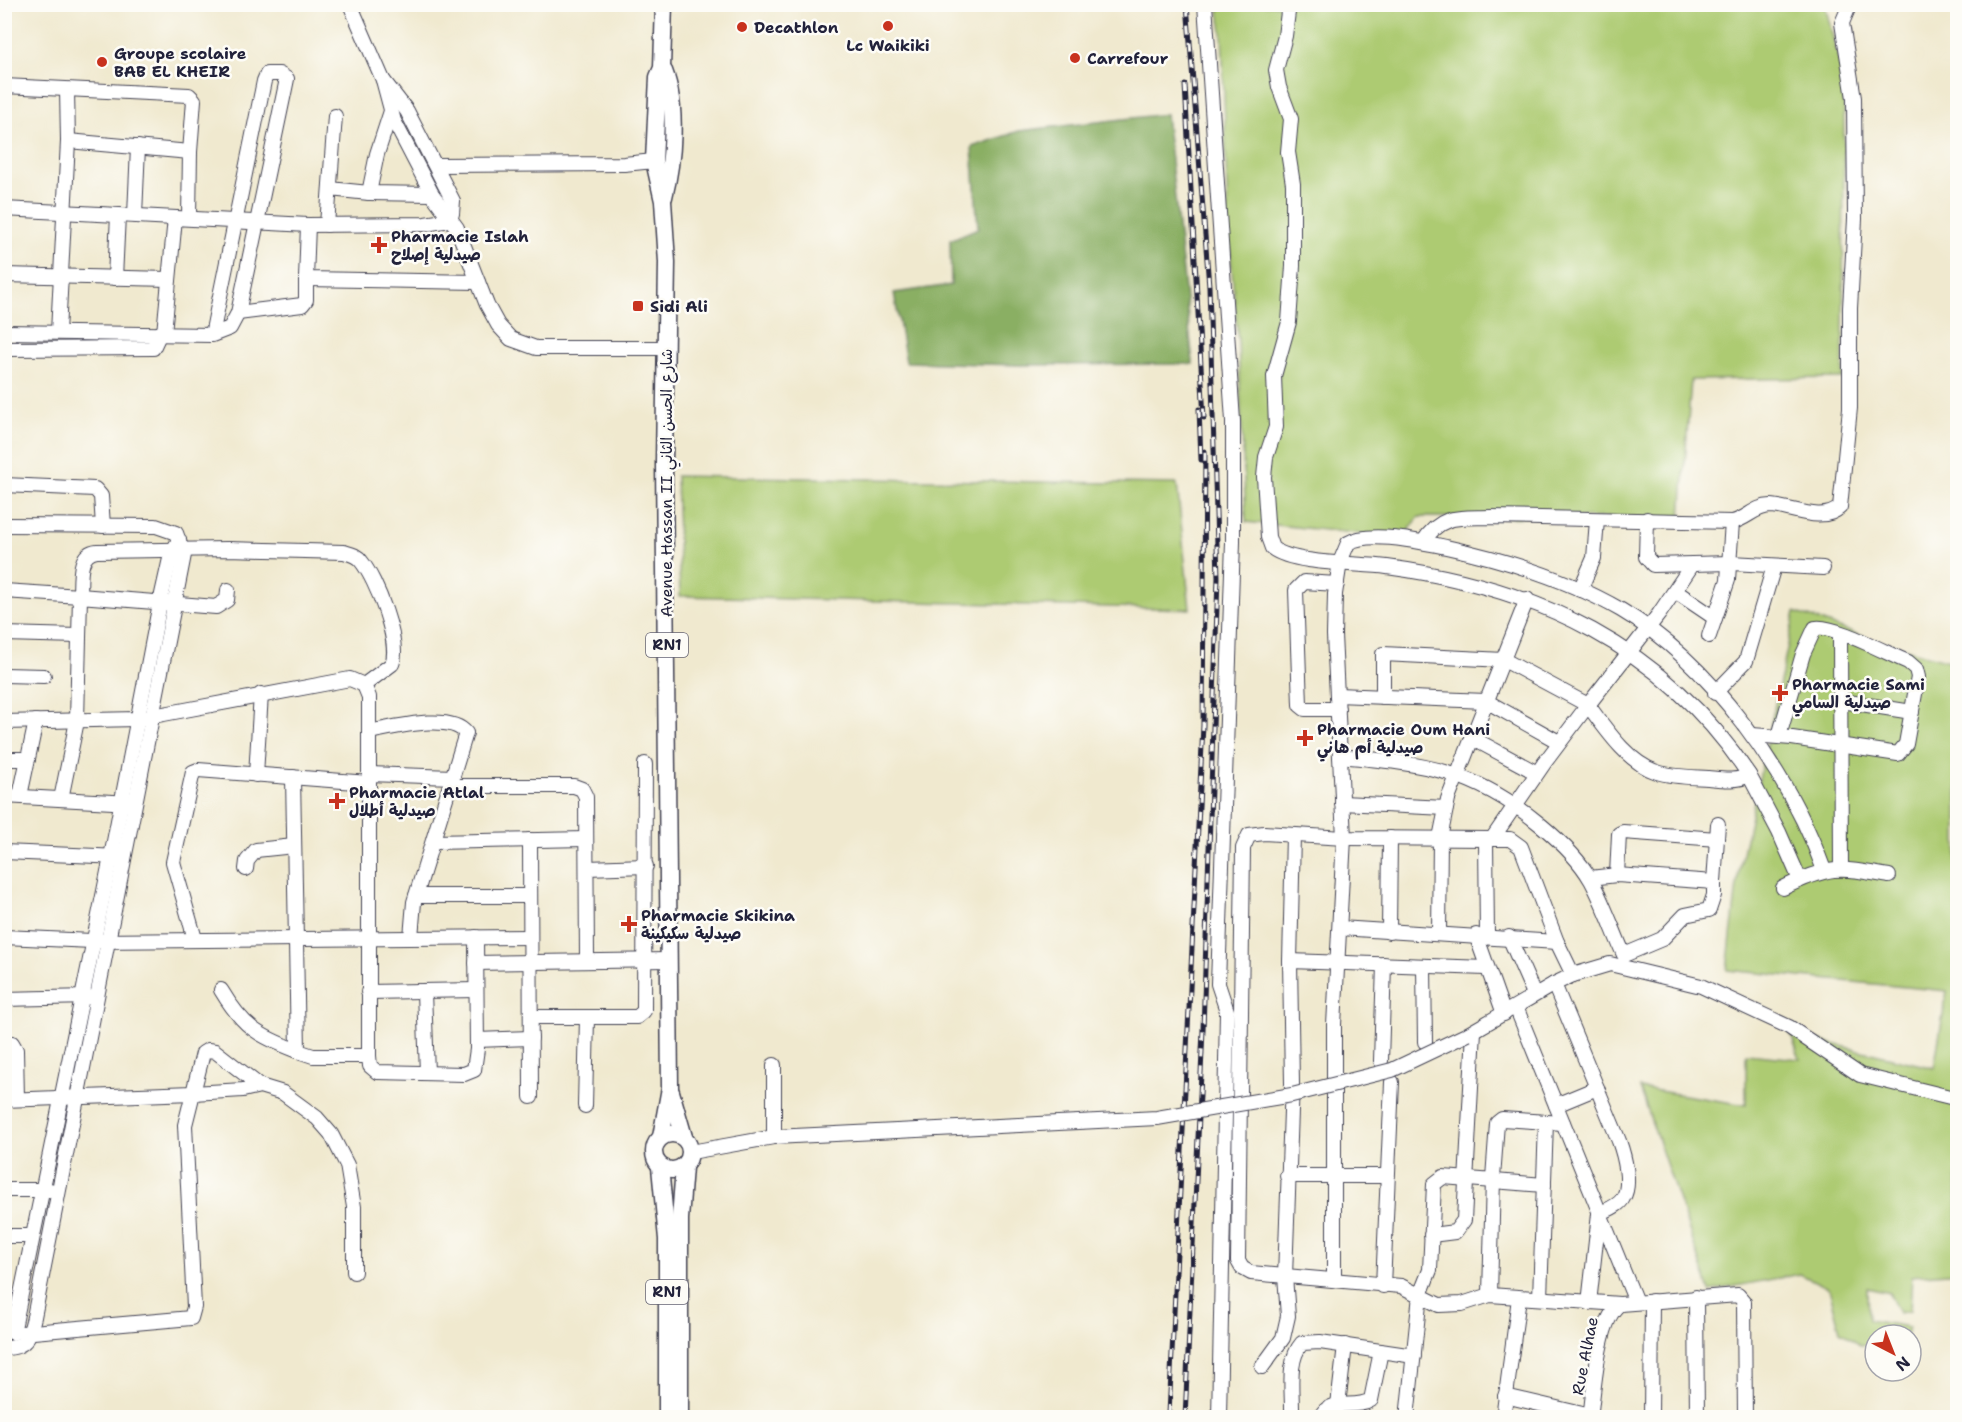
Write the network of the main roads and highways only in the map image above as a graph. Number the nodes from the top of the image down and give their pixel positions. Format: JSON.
{"nodes":[{"id":1,"x":664,"y":4,"type":"edge"},
{"id":2,"x":664,"y":120,"type":"junction"},
{"id":3,"x":654,"y":161,"type":"junction"},
{"id":4,"x":671,"y":161,"type":"junction"},
{"id":5,"x":663,"y":201,"type":"junction"},
{"id":6,"x":670,"y":1088,"type":"junction"},
{"id":7,"x":661,"y":1137,"type":"junction"},
{"id":8,"x":686,"y":1152,"type":"junction"},
{"id":9,"x":660,"y":1167,"type":"junction"},
{"id":10,"x":667,"y":1418,"type":"edge"},
{"id":11,"x":680,"y":1418,"type":"edge"}],
"edges":[{"from":1,"to":2,"type":"main road","number":"RN1"},
{"from":2,"to":3,"type":"main road","number":"RN1"},
{"from":2,"to":4,"type":"main road","number":"RN1"},
{"from":3,"to":4,"type":"main road"},
{"from":3,"to":5,"type":"main road","name":"Avenue Hassan II شارع الحسن الثاني","number":"RN1"},
{"from":4,"to":5,"type":"main road","name":"Avenue Hassan II شارع الحسن الثاني","number":"RN1"},
{"from":5,"to":6,"type":"main road","name":"Avenue Hassan II شارع الحسن الثاني","number":"RN1"},
{"from":6,"to":7,"type":"main road","name":"Avenue Hassan II شارع الحسن الثاني","number":"RN1"},
{"from":6,"to":8,"type":"main road","name":"Avenue Hassan II شارع الحسن الثاني","number":"RN1"},
{"from":7,"to":8,"type":"main road"},
{"from":7,"to":9,"type":"main road","number":"RN1"},
{"from":8,"to":9,"type":"main road"},
{"from":8,"to":11,"type":"main road","name":"Avenue Hassan II شارع الحسن الثاني","number":"RN1"},
{"from":9,"to":10,"type":"main road","number":"RN1"}]}
